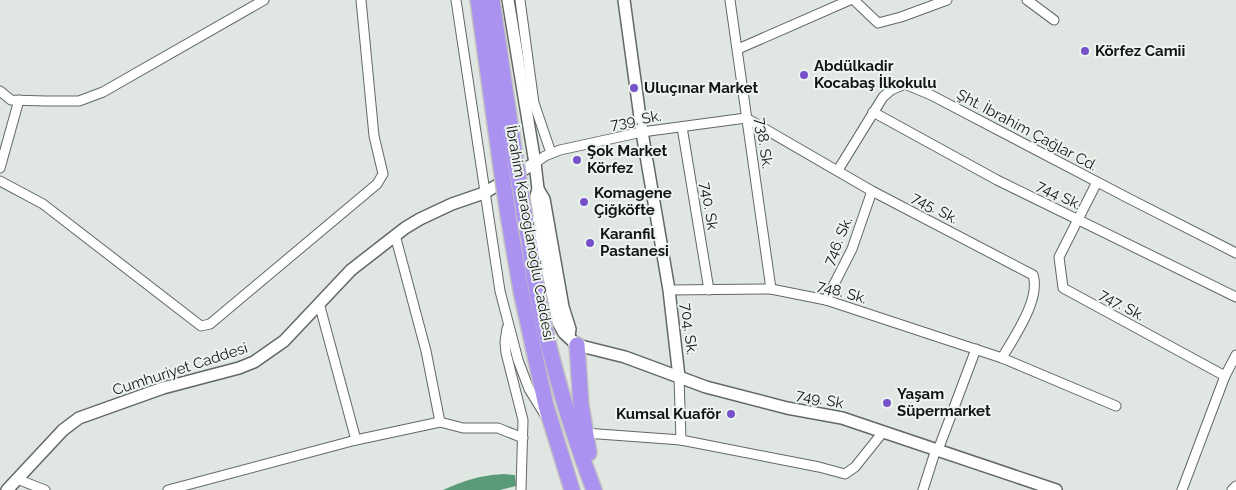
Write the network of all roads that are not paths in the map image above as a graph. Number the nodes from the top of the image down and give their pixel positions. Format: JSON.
{"nodes":[{"id":1,"x":264,"y":0,"type":"edge"},
{"id":2,"x":361,"y":0,"type":"edge"},
{"id":3,"x":478,"y":0,"type":"edge"},
{"id":4,"x":492,"y":0,"type":"edge"},
{"id":5,"x":508,"y":0,"type":"edge"},
{"id":6,"x":520,"y":0,"type":"edge"},
{"id":7,"x":624,"y":0,"type":"edge"},
{"id":8,"x":730,"y":0,"type":"edge"},
{"id":9,"x":850,"y":0,"type":"edge"},
{"id":10,"x":854,"y":0,"type":"edge"},
{"id":11,"x":947,"y":0,"type":"edge"},
{"id":12,"x":1027,"y":0,"type":"edge"},
{"id":13,"x":457,"y":2,"type":"edge"},
{"id":14,"x":1054,"y":20,"type":"dead end"},
{"id":15,"x":738,"y":49,"type":"junction"},
{"id":16,"x":0,"y":91,"type":"edge"},
{"id":17,"x":19,"y":100,"type":"junction"},
{"id":18,"x":873,"y":112,"type":"junction"},
{"id":19,"x":746,"y":118,"type":"junction"},
{"id":20,"x":682,"y":126,"type":"junction"},
{"id":21,"x":642,"y":132,"type":"junction"},
{"id":22,"x":551,"y":153,"type":"junction"},
{"id":23,"x":535,"y":163,"type":"junction"},
{"id":24,"x":0,"y":168,"type":"edge"},
{"id":25,"x":838,"y":170,"type":"junction"},
{"id":26,"x":0,"y":181,"type":"edge"},
{"id":27,"x":1097,"y":182,"type":"junction"},
{"id":28,"x":872,"y":191,"type":"junction"},
{"id":29,"x":484,"y":193,"type":"junction"},
{"id":30,"x":1079,"y":220,"type":"junction"},
{"id":31,"x":395,"y":235,"type":"junction"},
{"id":32,"x":1236,"y":253,"type":"edge"},
{"id":33,"x":771,"y":289,"type":"junction"},
{"id":34,"x":669,"y":290,"type":"junction"},
{"id":35,"x":709,"y":290,"type":"junction"},
{"id":36,"x":1236,"y":297,"type":"edge"},
{"id":37,"x":826,"y":300,"type":"junction"},
{"id":38,"x":319,"y":303,"type":"junction"},
{"id":39,"x":508,"y":322,"type":"junction"},
{"id":40,"x":573,"y":340,"type":"junction"},
{"id":41,"x":976,"y":349,"type":"junction"},
{"id":42,"x":1236,"y":355,"type":"edge"},
{"id":43,"x":1002,"y":358,"type":"junction"},
{"id":44,"x":1227,"y":373,"type":"junction"},
{"id":45,"x":680,"y":377,"type":"junction"},
{"id":46,"x":1116,"y":406,"type":"dead end"},
{"id":47,"x":550,"y":421,"type":"junction"},
{"id":48,"x":440,"y":422,"type":"junction"},
{"id":49,"x":883,"y":432,"type":"junction"},
{"id":50,"x":585,"y":433,"type":"junction"},
{"id":51,"x":523,"y":438,"type":"junction"},
{"id":52,"x":356,"y":440,"type":"junction"},
{"id":53,"x":681,"y":440,"type":"junction"},
{"id":54,"x":937,"y":450,"type":"junction"},
{"id":55,"x":17,"y":479,"type":"junction"},
{"id":56,"x":592,"y":486,"type":"edge"},
{"id":57,"x":1236,"y":486,"type":"edge"},
{"id":58,"x":1036,"y":487,"type":"edge"},
{"id":59,"x":8,"y":490,"type":"edge"},
{"id":60,"x":45,"y":490,"type":"edge"},
{"id":61,"x":168,"y":490,"type":"edge"},
{"id":62,"x":521,"y":490,"type":"edge"},
{"id":63,"x":572,"y":490,"type":"edge"},
{"id":64,"x":923,"y":490,"type":"edge"},
{"id":65,"x":1056,"y":490,"type":"edge"},
{"id":66,"x":1182,"y":490,"type":"edge"},
{"id":67,"x":1232,"y":490,"type":"edge"}],
"edges":[{"from":1,"to":17,"type":"street"},
{"from":2,"to":26,"type":"street"},
{"from":3,"to":47,"type":"highway","name":"İbrahim Karaoğlanoğlu Caddesi","bridge":true},
{"from":4,"to":56,"type":"highway","name":"İbrahim Karaoğlanoğlu Caddesi","bridge":true},
{"from":5,"to":23,"type":"street"},
{"from":6,"to":22,"type":"street"},
{"from":7,"to":21,"type":"street","name":"704. Sk."},
{"from":8,"to":15,"type":"street","name":"738. Sk."},
{"from":9,"to":15,"type":"street"},
{"from":10,"to":11,"type":"street"},
{"from":12,"to":14,"type":"street"},
{"from":13,"to":29,"type":"street"},
{"from":15,"to":19,"type":"street","name":"738. Sk."},
{"from":16,"to":17,"type":"street"},
{"from":17,"to":24,"type":"street"},
{"from":18,"to":25,"type":"street","name":"Şht. İbrahim Çağlar Cd."},
{"from":18,"to":27,"type":"street","name":"Şht. İbrahim Çağlar Cd."},
{"from":18,"to":30,"type":"street","name":"744 Sk."},
{"from":19,"to":20,"type":"street","name":"739. Sk."},
{"from":19,"to":25,"type":"street","name":"745. Sk."},
{"from":19,"to":33,"type":"street","name":"738. Sk."},
{"from":20,"to":21,"type":"street","name":"739. Sk."},
{"from":20,"to":35,"type":"street","name":"740. Sk"},
{"from":21,"to":22,"type":"street","name":"739. Sk."},
{"from":21,"to":34,"type":"street","name":"704. Sk."},
{"from":22,"to":23,"type":"street","name":"739. Sk."},
{"from":23,"to":29,"type":"street","name":"Cumhuriyet Caddesi"},
{"from":23,"to":40,"type":"street"},
{"from":25,"to":28,"type":"street","name":"745. Sk."},
{"from":27,"to":30,"type":"street"},
{"from":27,"to":32,"type":"street","name":"Şht. İbrahim Çağlar Cd."},
{"from":28,"to":37,"type":"street","name":"746. Sk."},
{"from":28,"to":43,"type":"street","name":"745. Sk."},
{"from":29,"to":31,"type":"street","name":"Cumhuriyet Caddesi"},
{"from":29,"to":39,"type":"street"},
{"from":30,"to":36,"type":"street","name":"744 Sk."},
{"from":30,"to":44,"type":"street","name":"747. Sk."},
{"from":31,"to":38,"type":"street","name":"Cumhuriyet Caddesi"},
{"from":31,"to":48,"type":"street"},
{"from":33,"to":35,"type":"street","name":"748. Sk."},
{"from":33,"to":37,"type":"street","name":"748. Sk."},
{"from":34,"to":35,"type":"street","name":"748. Sk."},
{"from":34,"to":45,"type":"street","name":"704. Sk."},
{"from":37,"to":41,"type":"street","name":"748. Sk."},
{"from":38,"to":52,"type":"street"},
{"from":38,"to":55,"type":"street","name":"Cumhuriyet Caddesi"},
{"from":39,"to":47,"type":"street"},
{"from":39,"to":51,"type":"street"},
{"from":40,"to":45,"type":"street","name":"749. Sk"},
{"from":40,"to":50,"type":"highway"},
{"from":41,"to":43,"type":"street","name":"748. Sk."},
{"from":41,"to":54,"type":"street"},
{"from":42,"to":44,"type":"street"},
{"from":43,"to":46,"type":"street","name":"748. Sk."},
{"from":44,"to":66,"type":"street"},
{"from":45,"to":49,"type":"street","name":"749. Sk"},
{"from":45,"to":53,"type":"street","name":"704. Sk."},
{"from":47,"to":63,"type":"highway","name":"İbrahim Karaoğlanoğlu Caddesi"},
{"from":48,"to":51,"type":"street"},
{"from":48,"to":52,"type":"street"},
{"from":49,"to":53,"type":"street"},
{"from":49,"to":54,"type":"street","name":"749. Sk"},
{"from":50,"to":53,"type":"street"},
{"from":50,"to":56,"type":"highway"},
{"from":51,"to":62,"type":"street"},
{"from":52,"to":61,"type":"street"},
{"from":54,"to":58,"type":"street","name":"749. Sk"},
{"from":54,"to":64,"type":"street"},
{"from":55,"to":59,"type":"street","name":"Cumhuriyet Caddesi"},
{"from":55,"to":60,"type":"street"},
{"from":57,"to":67,"type":"street"},
{"from":58,"to":65,"type":"street","name":"749. Sk"}]}
